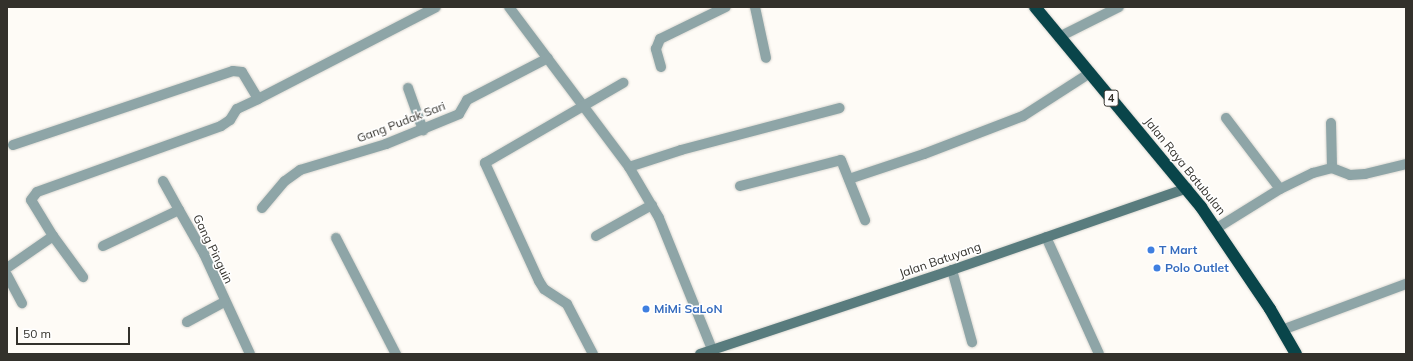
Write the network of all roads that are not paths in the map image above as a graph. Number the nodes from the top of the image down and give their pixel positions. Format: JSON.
{"nodes":[{"id":1,"x":436,"y":7,"type":"edge"},
{"id":2,"x":509,"y":7,"type":"edge"},
{"id":3,"x":726,"y":7,"type":"edge"},
{"id":4,"x":755,"y":7,"type":"edge"},
{"id":5,"x":1035,"y":7,"type":"edge"},
{"id":6,"x":1119,"y":7,"type":"edge"},
{"id":7,"x":1059,"y":38,"type":"junction"},
{"id":8,"x":548,"y":58,"type":"junction"},
{"id":9,"x":766,"y":58,"type":"dead end"},
{"id":10,"x":661,"y":67,"type":"dead end"},
{"id":11,"x":1090,"y":73,"type":"junction"},
{"id":12,"x":623,"y":82,"type":"dead end"},
{"id":13,"x":408,"y":88,"type":"dead end"},
{"id":14,"x":258,"y":99,"type":"junction"},
{"id":15,"x":585,"y":106,"type":"junction"},
{"id":16,"x":840,"y":108,"type":"dead end"},
{"id":17,"x":1226,"y":118,"type":"dead end"},
{"id":18,"x":1331,"y":123,"type":"dead end"},
{"id":19,"x":423,"y":130,"type":"junction"},
{"id":20,"x":13,"y":145,"type":"dead end"},
{"id":21,"x":1406,"y":164,"type":"edge"},
{"id":22,"x":629,"y":167,"type":"junction"},
{"id":23,"x":1332,"y":168,"type":"junction"},
{"id":24,"x":849,"y":178,"type":"junction"},
{"id":25,"x":163,"y":180,"type":"dead end"},
{"id":26,"x":740,"y":186,"type":"dead end"},
{"id":27,"x":1187,"y":188,"type":"junction"},
{"id":28,"x":1280,"y":189,"type":"junction"},
{"id":29,"x":652,"y":205,"type":"junction"},
{"id":30,"x":262,"y":208,"type":"dead end"},
{"id":31,"x":179,"y":210,"type":"junction"},
{"id":32,"x":865,"y":220,"type":"dead end"},
{"id":33,"x":1217,"y":228,"type":"junction"},
{"id":34,"x":53,"y":236,"type":"junction"},
{"id":35,"x":596,"y":236,"type":"dead end"},
{"id":36,"x":1046,"y":237,"type":"junction"},
{"id":37,"x":336,"y":238,"type":"dead end"},
{"id":38,"x":103,"y":246,"type":"dead end"},
{"id":39,"x":7,"y":268,"type":"edge"},
{"id":40,"x":952,"y":270,"type":"junction"},
{"id":41,"x":7,"y":275,"type":"edge"},
{"id":42,"x":83,"y":277,"type":"dead end"},
{"id":43,"x":1406,"y":284,"type":"edge"},
{"id":44,"x":224,"y":302,"type":"junction"},
{"id":45,"x":22,"y":303,"type":"dead end"},
{"id":46,"x":186,"y":322,"type":"dead end"},
{"id":47,"x":1282,"y":330,"type":"junction"},
{"id":48,"x":972,"y":342,"type":"dead end"},
{"id":49,"x":712,"y":349,"type":"junction"},
{"id":50,"x":250,"y":354,"type":"edge"},
{"id":51,"x":396,"y":354,"type":"edge"},
{"id":52,"x":593,"y":354,"type":"edge"},
{"id":53,"x":700,"y":354,"type":"edge"},
{"id":54,"x":1099,"y":354,"type":"edge"},
{"id":55,"x":1296,"y":354,"type":"edge"}],
"edges":[{"from":1,"to":14,"type":"street"},
{"from":2,"to":8,"type":"street"},
{"from":3,"to":10,"type":"street"},
{"from":4,"to":9,"type":"street"},
{"from":5,"to":7,"type":"highway","name":"Jalan Raya Batubulan","number":"4"},
{"from":6,"to":7,"type":"street"},
{"from":7,"to":11,"type":"highway","name":"Jalan Raya Batubulan","number":"4"},
{"from":8,"to":15,"type":"street"},
{"from":8,"to":19,"type":"street","name":"Gang Pudak Sari"},
{"from":11,"to":24,"type":"street"},
{"from":11,"to":27,"type":"highway","name":"Jalan Raya Batubulan","number":"4"},
{"from":12,"to":15,"type":"street"},
{"from":13,"to":19,"type":"street"},
{"from":14,"to":20,"type":"street"},
{"from":14,"to":34,"type":"street"},
{"from":15,"to":22,"type":"street"},
{"from":15,"to":52,"type":"street"},
{"from":16,"to":22,"type":"street"},
{"from":17,"to":28,"type":"street"},
{"from":18,"to":23,"type":"street"},
{"from":19,"to":30,"type":"street","name":"Gang Pudak Sari"},
{"from":21,"to":23,"type":"street"},
{"from":22,"to":29,"type":"street"},
{"from":23,"to":28,"type":"street"},
{"from":24,"to":26,"type":"street"},
{"from":24,"to":32,"type":"street"},
{"from":25,"to":31,"type":"street"},
{"from":27,"to":33,"type":"highway","name":"Jalan Raya Batubulan","number":"4"},
{"from":27,"to":36,"type":"street","name":"Jalan Batuyang"},
{"from":28,"to":33,"type":"street"},
{"from":29,"to":35,"type":"street"},
{"from":29,"to":49,"type":"street"},
{"from":31,"to":38,"type":"street","name":"Gang Pinguin"},
{"from":31,"to":44,"type":"street","name":"Gang Pinguin"},
{"from":33,"to":47,"type":"highway","name":"Jalan Raya Batubulan","number":"4"},
{"from":34,"to":39,"type":"street"},
{"from":34,"to":42,"type":"street"},
{"from":36,"to":40,"type":"street","name":"Jalan Batuyang"},
{"from":36,"to":54,"type":"street"},
{"from":37,"to":51,"type":"street"},
{"from":40,"to":48,"type":"street"},
{"from":40,"to":49,"type":"street","name":"Jalan Batuyang"},
{"from":41,"to":45,"type":"street"},
{"from":43,"to":47,"type":"street"},
{"from":44,"to":46,"type":"street"},
{"from":44,"to":50,"type":"street","name":"Gang Pinguin"},
{"from":47,"to":55,"type":"highway","name":"Jalan Raya Batubulan","number":"4"},
{"from":49,"to":53,"type":"street","name":"Jalan Batuyang"}]}
